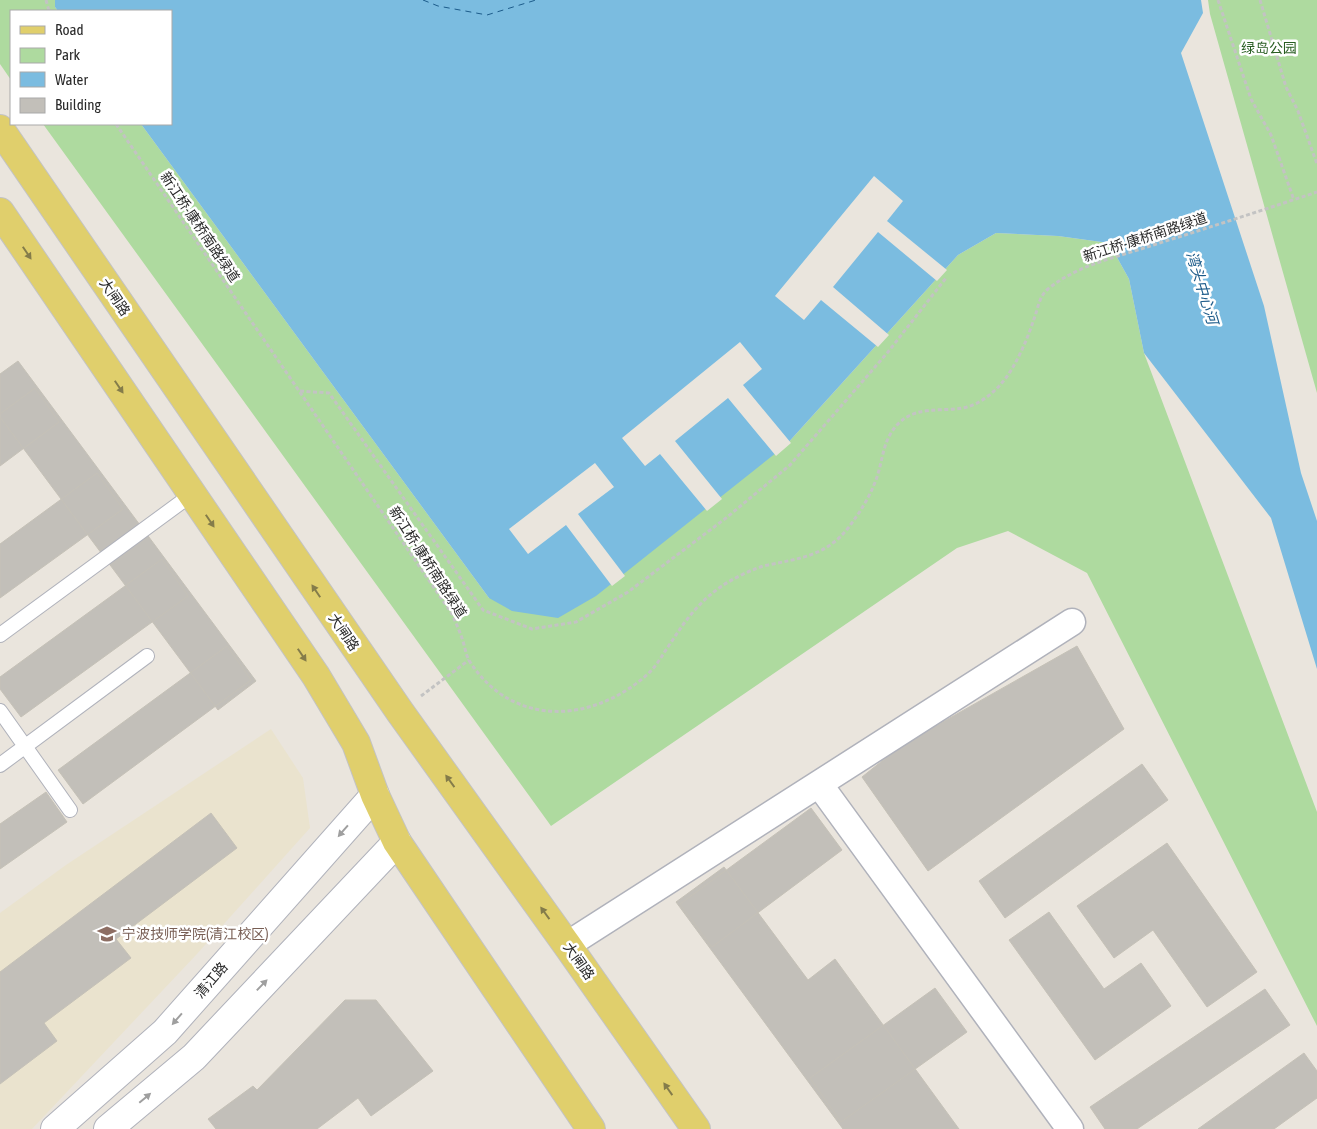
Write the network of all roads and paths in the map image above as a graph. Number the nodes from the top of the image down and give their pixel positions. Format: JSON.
{"nodes":[{"id":1,"x":1218,"y":0,"type":"edge"},
{"id":2,"x":1260,"y":0,"type":"edge"},
{"id":3,"x":117,"y":125,"type":"edge"},
{"id":4,"x":0,"y":129,"type":"edge"},
{"id":5,"x":1317,"y":164,"type":"edge"},
{"id":6,"x":1317,"y":192,"type":"edge"},
{"id":7,"x":1294,"y":200,"type":"junction"},
{"id":8,"x":0,"y":212,"type":"edge"},
{"id":9,"x":946,"y":278,"type":"dead end"},
{"id":10,"x":299,"y":392,"type":"junction"},
{"id":11,"x":191,"y":494,"type":"junction"},
{"id":12,"x":1072,"y":622,"type":"dead end"},
{"id":13,"x":0,"y":635,"type":"edge"},
{"id":14,"x":147,"y":656,"type":"dead end"},
{"id":15,"x":0,"y":711,"type":"edge"},
{"id":16,"x":25,"y":748,"type":"junction"},
{"id":17,"x":0,"y":765,"type":"edge"},
{"id":18,"x":819,"y":784,"type":"junction"},
{"id":19,"x":375,"y":795,"type":"junction"},
{"id":20,"x":70,"y":810,"type":"dead end"},
{"id":21,"x":397,"y":842,"type":"junction"},
{"id":22,"x":568,"y":945,"type":"junction"},
{"id":23,"x":55,"y":1129,"type":"edge"},
{"id":24,"x":109,"y":1129,"type":"edge"},
{"id":25,"x":591,"y":1129,"type":"edge"},
{"id":26,"x":696,"y":1129,"type":"edge"},
{"id":27,"x":1070,"y":1129,"type":"edge"}],
"edges":[{"from":1,"to":7,"type":"path"},
{"from":2,"to":5,"type":"path"},
{"from":3,"to":10,"type":"path","name":"新江桥-康桥南路绿道"},
{"from":22,"to":4,"type":"main road","name":"大闸路","one_way":true},
{"from":6,"to":7,"type":"path","name":"新江桥-康桥南路绿道"},
{"from":7,"to":10,"type":"path","name":"新江桥-康桥南路绿道"},
{"from":8,"to":11,"type":"main road","one_way":true},
{"from":9,"to":10,"type":"path"},
{"from":11,"to":13,"type":"lane"},
{"from":11,"to":19,"type":"main road","one_way":true},
{"from":12,"to":18,"type":"street"},
{"from":14,"to":16,"type":"lane"},
{"from":15,"to":16,"type":"lane"},
{"from":16,"to":17,"type":"lane"},
{"from":16,"to":20,"type":"lane"},
{"from":18,"to":22,"type":"street"},
{"from":18,"to":27,"type":"street"},
{"from":19,"to":21,"type":"main road"},
{"from":19,"to":23,"type":"street","name":"清江路","one_way":true},
{"from":24,"to":21,"type":"street","one_way":true},
{"from":21,"to":25,"type":"main road"},
{"from":26,"to":22,"type":"main road","name":"大闸路","one_way":true}]}
